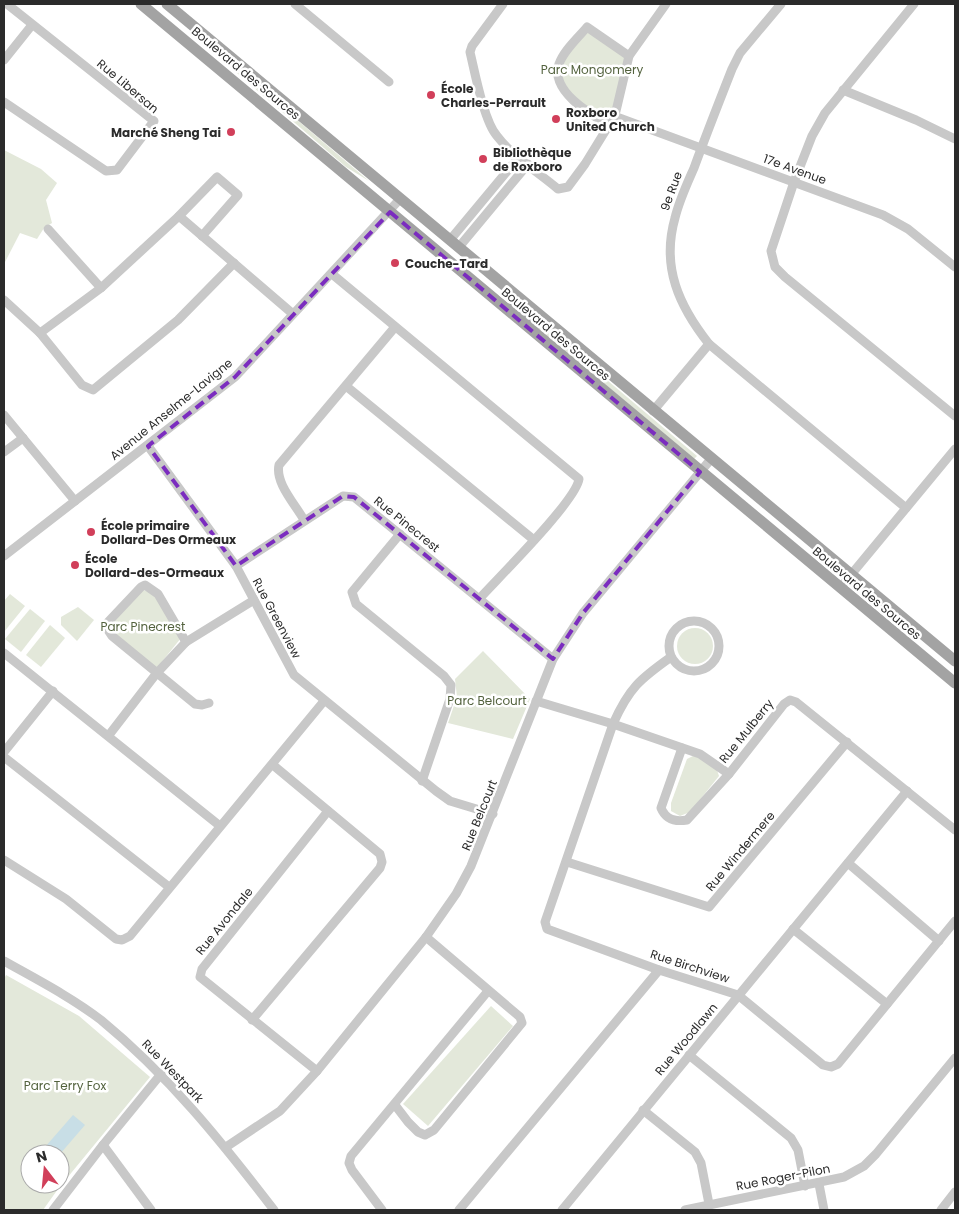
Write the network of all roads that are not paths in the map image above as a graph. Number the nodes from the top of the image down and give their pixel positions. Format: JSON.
{"nodes":[{"id":1,"x":7,"y":4,"type":"edge"},
{"id":2,"x":142,"y":4,"type":"edge"},
{"id":3,"x":167,"y":4,"type":"edge"},
{"id":4,"x":295,"y":4,"type":"edge"},
{"id":5,"x":503,"y":4,"type":"edge"},
{"id":6,"x":666,"y":4,"type":"edge"},
{"id":7,"x":781,"y":4,"type":"edge"},
{"id":8,"x":914,"y":4,"type":"edge"},
{"id":9,"x":32,"y":25,"type":"junction"},
{"id":10,"x":629,"y":56,"type":"junction"},
{"id":11,"x":4,"y":60,"type":"edge"},
{"id":12,"x":389,"y":82,"type":"dead end"},
{"id":13,"x":843,"y":90,"type":"junction"},
{"id":14,"x":4,"y":102,"type":"edge"},
{"id":15,"x":614,"y":116,"type":"junction"},
{"id":16,"x":609,"y":125,"type":"junction"},
{"id":17,"x":955,"y":139,"type":"edge"},
{"id":18,"x":701,"y":149,"type":"junction"},
{"id":19,"x":519,"y":157,"type":"junction"},
{"id":20,"x":528,"y":164,"type":"junction"},
{"id":21,"x":794,"y":182,"type":"junction"},
{"id":22,"x":400,"y":199,"type":"junction"},
{"id":23,"x":390,"y":212,"type":"junction"},
{"id":24,"x":179,"y":216,"type":"junction"},
{"id":25,"x":48,"y":229,"type":"dead end"},
{"id":26,"x":202,"y":236,"type":"junction"},
{"id":27,"x":454,"y":244,"type":"junction"},
{"id":28,"x":234,"y":263,"type":"junction"},
{"id":29,"x":955,"y":267,"type":"edge"},
{"id":30,"x":332,"y":274,"type":"junction"},
{"id":31,"x":101,"y":288,"type":"junction"},
{"id":32,"x":4,"y":300,"type":"edge"},
{"id":33,"x":503,"y":307,"type":"junction"},
{"id":34,"x":293,"y":314,"type":"junction"},
{"id":35,"x":545,"y":320,"type":"junction"},
{"id":36,"x":395,"y":327,"type":"junction"},
{"id":37,"x":40,"y":333,"type":"junction"},
{"id":38,"x":709,"y":344,"type":"junction"},
{"id":39,"x":346,"y":386,"type":"junction"},
{"id":40,"x":653,"y":411,"type":"junction"},
{"id":41,"x":4,"y":415,"type":"edge"},
{"id":42,"x":955,"y":416,"type":"edge"},
{"id":43,"x":23,"y":438,"type":"junction"},
{"id":44,"x":148,"y":446,"type":"junction"},
{"id":45,"x":955,"y":449,"type":"edge"},
{"id":46,"x":4,"y":452,"type":"edge"},
{"id":47,"x":711,"y":459,"type":"junction"},
{"id":48,"x":700,"y":472,"type":"junction"},
{"id":49,"x":75,"y":501,"type":"junction"},
{"id":50,"x":906,"y":508,"type":"junction"},
{"id":51,"x":304,"y":520,"type":"junction"},
{"id":52,"x":400,"y":534,"type":"junction"},
{"id":53,"x":534,"y":540,"type":"junction"},
{"id":54,"x":4,"y":556,"type":"edge"},
{"id":55,"x":236,"y":566,"type":"junction"},
{"id":56,"x":850,"y":575,"type":"junction"},
{"id":57,"x":840,"y":588,"type":"junction"},
{"id":58,"x":479,"y":599,"type":"junction"},
{"id":59,"x":254,"y":600,"type":"junction"},
{"id":60,"x":186,"y":642,"type":"junction"},
{"id":61,"x":4,"y":653,"type":"edge"},
{"id":62,"x":671,"y":657,"type":"junction"},
{"id":63,"x":553,"y":658,"type":"junction"},
{"id":64,"x":955,"y":661,"type":"edge"},
{"id":65,"x":156,"y":674,"type":"junction"},
{"id":66,"x":955,"y":683,"type":"edge"},
{"id":67,"x":53,"y":691,"type":"junction"},
{"id":68,"x":324,"y":701,"type":"junction"},
{"id":69,"x":536,"y":701,"type":"junction"},
{"id":70,"x":209,"y":703,"type":"dead end"},
{"id":71,"x":613,"y":724,"type":"junction"},
{"id":72,"x":109,"y":735,"type":"junction"},
{"id":73,"x":847,"y":742,"type":"junction"},
{"id":74,"x":682,"y":748,"type":"junction"},
{"id":75,"x":4,"y":752,"type":"edge"},
{"id":76,"x":4,"y":757,"type":"edge"},
{"id":77,"x":272,"y":765,"type":"junction"},
{"id":78,"x":729,"y":774,"type":"junction"},
{"id":79,"x":422,"y":781,"type":"junction"},
{"id":80,"x":907,"y":791,"type":"junction"},
{"id":81,"x":328,"y":811,"type":"junction"},
{"id":82,"x":493,"y":814,"type":"junction"},
{"id":83,"x":220,"y":826,"type":"junction"},
{"id":84,"x":955,"y":830,"type":"edge"},
{"id":85,"x":4,"y":860,"type":"edge"},
{"id":86,"x":567,"y":862,"type":"junction"},
{"id":87,"x":848,"y":863,"type":"junction"},
{"id":88,"x":169,"y":887,"type":"junction"},
{"id":89,"x":955,"y":921,"type":"edge"},
{"id":90,"x":793,"y":929,"type":"junction"},
{"id":91,"x":426,"y":937,"type":"junction"},
{"id":92,"x":939,"y":941,"type":"junction"},
{"id":93,"x":4,"y":961,"type":"edge"},
{"id":94,"x":659,"y":970,"type":"junction"},
{"id":95,"x":488,"y":991,"type":"junction"},
{"id":96,"x":738,"y":995,"type":"junction"},
{"id":97,"x":887,"y":1004,"type":"junction"},
{"id":98,"x":252,"y":1020,"type":"junction"},
{"id":99,"x":690,"y":1055,"type":"junction"},
{"id":100,"x":953,"y":1065,"type":"edge"},
{"id":101,"x":317,"y":1071,"type":"junction"},
{"id":102,"x":162,"y":1074,"type":"junction"},
{"id":103,"x":395,"y":1105,"type":"junction"},
{"id":104,"x":643,"y":1110,"type":"junction"},
{"id":105,"x":103,"y":1144,"type":"junction"},
{"id":106,"x":226,"y":1147,"type":"junction"},
{"id":107,"x":819,"y":1184,"type":"junction"},
{"id":108,"x":805,"y":1186,"type":"junction"},
{"id":109,"x":955,"y":1192,"type":"edge"},
{"id":110,"x":709,"y":1204,"type":"junction"},
{"id":111,"x":54,"y":1210,"type":"edge"},
{"id":112,"x":151,"y":1210,"type":"edge"},
{"id":113,"x":274,"y":1210,"type":"edge"},
{"id":114,"x":382,"y":1210,"type":"edge"},
{"id":115,"x":459,"y":1210,"type":"edge"},
{"id":116,"x":562,"y":1210,"type":"edge"},
{"id":117,"x":685,"y":1210,"type":"edge"},
{"id":118,"x":824,"y":1210,"type":"edge"},
{"id":119,"x":941,"y":1210,"type":"edge"}],
"edges":[{"from":1,"to":9,"type":"street","name":"Rue Libersan"},
{"from":2,"to":23,"type":"main road","name":"Boulevard des Sources"},
{"from":3,"to":22,"type":"main road","name":"Boulevard des Sources"},
{"from":4,"to":12,"type":"street"},
{"from":5,"to":19,"type":"street"},
{"from":6,"to":10,"type":"street"},
{"from":7,"to":18,"type":"street","name":"9e Rue"},
{"from":8,"to":13,"type":"street"},
{"from":9,"to":11,"type":"street"},
{"from":9,"to":14,"type":"street","name":"Rue Libersan"},
{"from":10,"to":15,"type":"street"},
{"from":10,"to":16,"type":"street"},
{"from":13,"to":17,"type":"street"},
{"from":13,"to":21,"type":"street"},
{"from":15,"to":16,"type":"street"},
{"from":15,"to":18,"type":"street","name":"17e Avenue"},
{"from":16,"to":20,"type":"street"},
{"from":18,"to":21,"type":"street","name":"17e Avenue"},
{"from":18,"to":38,"type":"street","name":"9e Rue"},
{"from":19,"to":20,"type":"street"},
{"from":19,"to":27,"type":"street"},
{"from":20,"to":27,"type":"street"},
{"from":21,"to":29,"type":"street","name":"17e Avenue"},
{"from":21,"to":42,"type":"street"},
{"from":22,"to":23,"type":"street","name":"Avenue Anselme-Lavigne"},
{"from":22,"to":27,"type":"main road","name":"Boulevard des Sources"},
{"from":23,"to":30,"type":"street","name":"Avenue Anselme-Lavigne"},
{"from":23,"to":33,"type":"main road","name":"Boulevard des Sources"},
{"from":24,"to":26,"type":"street"},
{"from":24,"to":26,"type":"street"},
{"from":24,"to":31,"type":"street"},
{"from":25,"to":31,"type":"street"},
{"from":26,"to":28,"type":"street"},
{"from":27,"to":35,"type":"main road","name":"Boulevard des Sources"},
{"from":28,"to":34,"type":"street"},
{"from":28,"to":37,"type":"street"},
{"from":30,"to":34,"type":"street","name":"Avenue Anselme-Lavigne"},
{"from":30,"to":36,"type":"street"},
{"from":31,"to":37,"type":"street"},
{"from":32,"to":37,"type":"street"},
{"from":33,"to":35,"type":"main road"},
{"from":33,"to":48,"type":"main road","name":"Boulevard des Sources"},
{"from":34,"to":44,"type":"street","name":"Avenue Anselme-Lavigne"},
{"from":35,"to":40,"type":"main road","name":"Boulevard des Sources"},
{"from":36,"to":39,"type":"street"},
{"from":36,"to":53,"type":"street"},
{"from":38,"to":40,"type":"street"},
{"from":38,"to":50,"type":"street","name":"9e Rue"},
{"from":39,"to":51,"type":"street"},
{"from":39,"to":53,"type":"street"},
{"from":40,"to":47,"type":"main road","name":"Boulevard des Sources"},
{"from":41,"to":43,"type":"street"},
{"from":43,"to":46,"type":"street"},
{"from":43,"to":49,"type":"street"},
{"from":44,"to":49,"type":"street","name":"Avenue Anselme-Lavigne"},
{"from":44,"to":55,"type":"street","name":"Rue Greenview"},
{"from":45,"to":50,"type":"street"},
{"from":47,"to":48,"type":"street","name":"Rue Belcourt"},
{"from":47,"to":56,"type":"main road","name":"Boulevard des Sources"},
{"from":48,"to":57,"type":"main road","name":"Boulevard des Sources"},
{"from":48,"to":63,"type":"street","name":"Rue Belcourt"},
{"from":49,"to":54,"type":"street","name":"Avenue Anselme-Lavigne"},
{"from":50,"to":56,"type":"street"},
{"from":51,"to":52,"type":"street","name":"Rue Pinecrest"},
{"from":51,"to":55,"type":"street","name":"Rue Pinecrest"},
{"from":52,"to":58,"type":"street","name":"Rue Pinecrest"},
{"from":52,"to":79,"type":"street"},
{"from":53,"to":58,"type":"street"},
{"from":55,"to":59,"type":"street","name":"Rue Greenview"},
{"from":56,"to":57,"type":"street"},
{"from":56,"to":64,"type":"main road","name":"Boulevard des Sources"},
{"from":57,"to":66,"type":"main road","name":"Boulevard des Sources"},
{"from":58,"to":63,"type":"street","name":"Rue Pinecrest"},
{"from":59,"to":60,"type":"street"},
{"from":59,"to":68,"type":"street","name":"Rue Greenview"},
{"from":60,"to":65,"type":"street"},
{"from":60,"to":65,"type":"street"},
{"from":61,"to":67,"type":"street"},
{"from":62,"to":62,"type":"street"},
{"from":62,"to":71,"type":"street","name":"Rue Birchview"},
{"from":63,"to":69,"type":"street","name":"Rue Belcourt"},
{"from":65,"to":70,"type":"street"},
{"from":65,"to":72,"type":"street"},
{"from":67,"to":72,"type":"street"},
{"from":67,"to":75,"type":"street"},
{"from":68,"to":77,"type":"street"},
{"from":68,"to":79,"type":"street","name":"Rue Greenview"},
{"from":69,"to":71,"type":"street"},
{"from":69,"to":82,"type":"street","name":"Rue Belcourt"},
{"from":71,"to":74,"type":"street"},
{"from":71,"to":86,"type":"street","name":"Rue Birchview"},
{"from":72,"to":83,"type":"street"},
{"from":73,"to":78,"type":"street","name":"Rue Mulberry"},
{"from":73,"to":80,"type":"street","name":"Rue Mulberry"},
{"from":73,"to":86,"type":"street","name":"Rue Windermere"},
{"from":74,"to":78,"type":"street"},
{"from":74,"to":78,"type":"street","name":"Rue Mulberry"},
{"from":76,"to":88,"type":"street"},
{"from":77,"to":81,"type":"street"},
{"from":77,"to":83,"type":"street"},
{"from":79,"to":82,"type":"street","name":"Rue Greenview"},
{"from":80,"to":84,"type":"street","name":"Rue Mulberry"},
{"from":80,"to":87,"type":"street","name":"Rue Woodlawn"},
{"from":81,"to":98,"type":"street","name":"Rue Avondale"},
{"from":81,"to":98,"type":"street"},
{"from":82,"to":91,"type":"street","name":"Rue Belcourt"},
{"from":83,"to":88,"type":"street"},
{"from":85,"to":88,"type":"street"},
{"from":86,"to":94,"type":"street","name":"Rue Birchview"},
{"from":87,"to":90,"type":"street","name":"Rue Woodlawn"},
{"from":87,"to":92,"type":"street"},
{"from":89,"to":92,"type":"street","name":"Rue Birchview"},
{"from":90,"to":96,"type":"street","name":"Rue Woodlawn"},
{"from":90,"to":97,"type":"street"},
{"from":91,"to":95,"type":"street"},
{"from":91,"to":101,"type":"street","name":"Rue Belcourt"},
{"from":92,"to":97,"type":"street","name":"Rue Birchview"},
{"from":93,"to":102,"type":"street","name":"Rue Westpark"},
{"from":94,"to":96,"type":"street","name":"Rue Birchview"},
{"from":94,"to":115,"type":"street"},
{"from":95,"to":103,"type":"street"},
{"from":95,"to":103,"type":"street"},
{"from":96,"to":97,"type":"street","name":"Rue Birchview"},
{"from":96,"to":99,"type":"street","name":"Rue Woodlawn"},
{"from":98,"to":101,"type":"street","name":"Rue Avondale"},
{"from":99,"to":104,"type":"street","name":"Rue Woodlawn"},
{"from":99,"to":108,"type":"street"},
{"from":100,"to":107,"type":"street","name":"Rue Roger-Pilon"},
{"from":101,"to":106,"type":"street","name":"Rue Belcourt"},
{"from":102,"to":105,"type":"street"},
{"from":102,"to":106,"type":"street","name":"Rue Westpark"},
{"from":103,"to":114,"type":"street"},
{"from":104,"to":110,"type":"street"},
{"from":104,"to":116,"type":"street","name":"Rue Woodlawn"},
{"from":105,"to":111,"type":"street"},
{"from":105,"to":112,"type":"street"},
{"from":106,"to":113,"type":"street","name":"Rue Westpark"},
{"from":107,"to":108,"type":"street","name":"Rue Roger-Pilon"},
{"from":107,"to":118,"type":"street"},
{"from":108,"to":110,"type":"street","name":"Rue Roger-Pilon"},
{"from":109,"to":119,"type":"street"},
{"from":110,"to":117,"type":"street","name":"Rue Roger-Pilon"}]}
